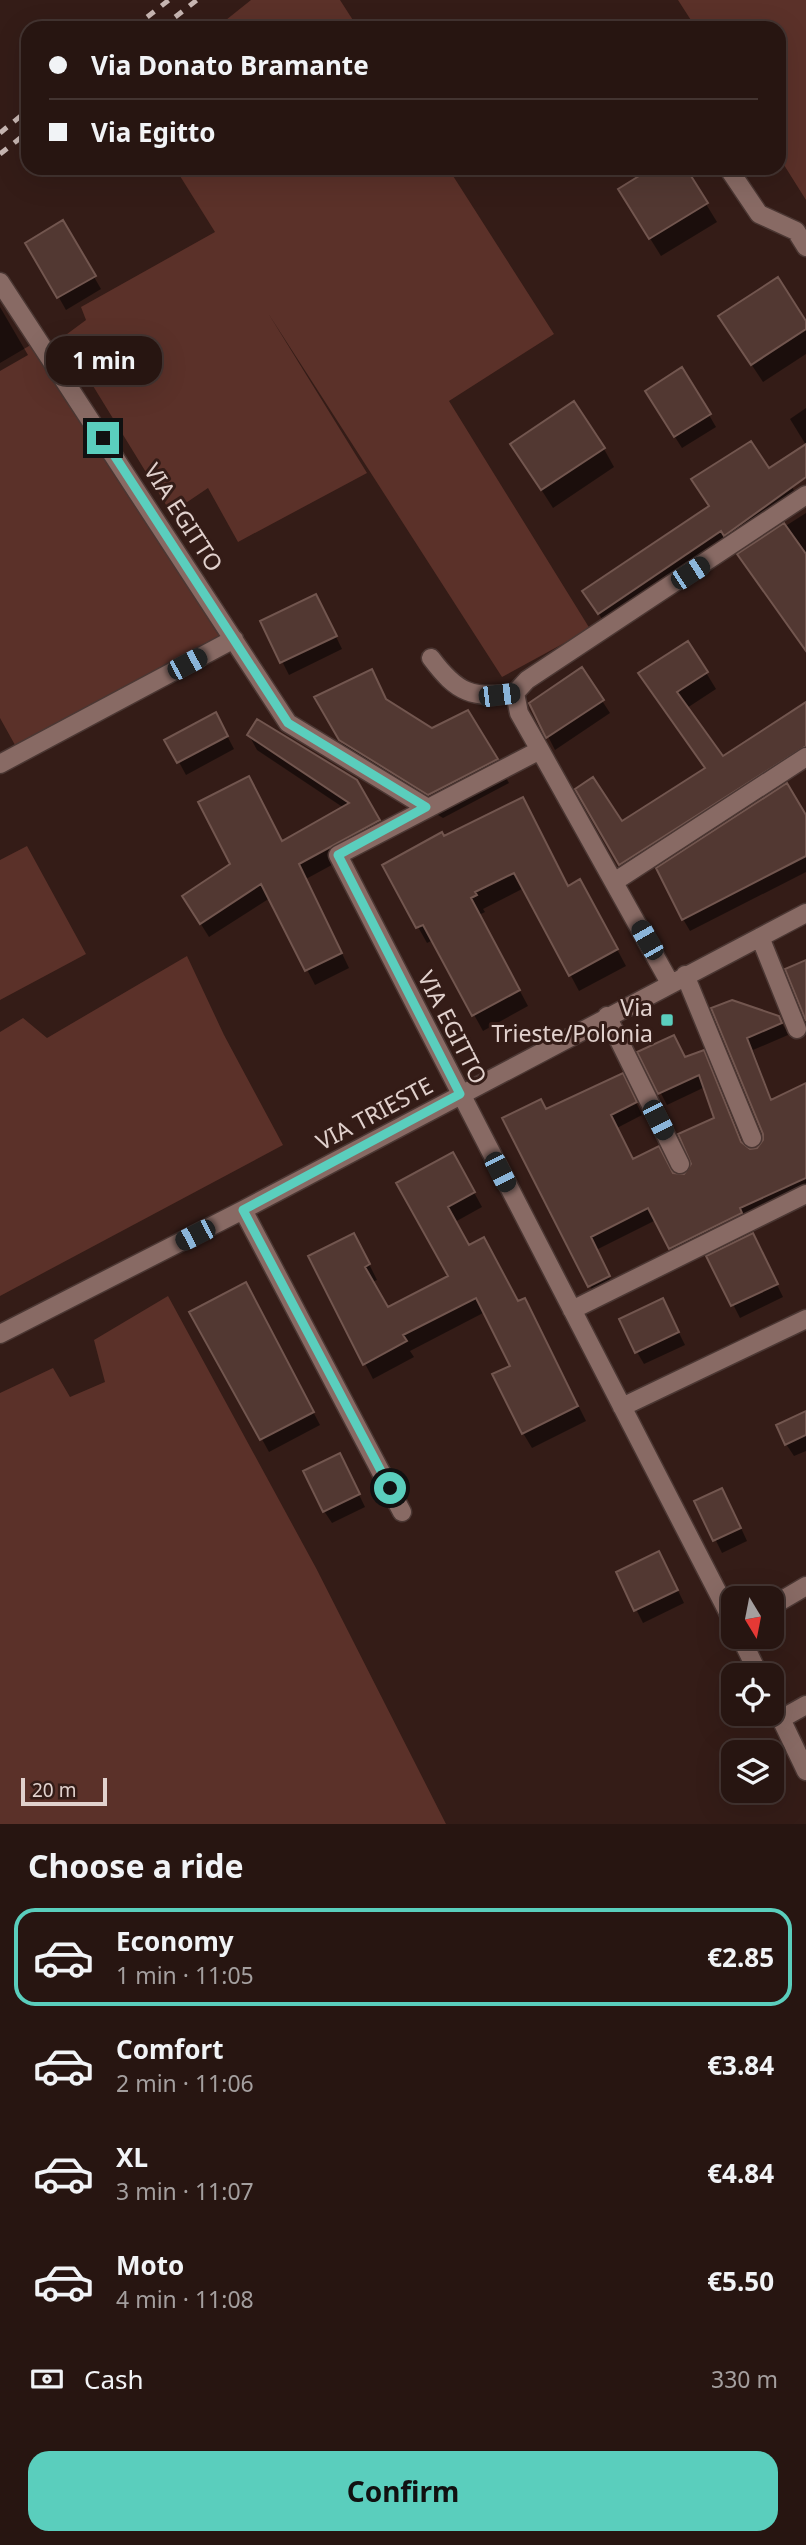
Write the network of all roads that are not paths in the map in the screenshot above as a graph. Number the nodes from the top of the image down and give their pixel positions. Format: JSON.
{"nodes":[{"id":1,"x":733,"y":175,"type":"edge"},
{"id":2,"x":806,"y":247,"type":"edge"},
{"id":3,"x":0,"y":282,"type":"edge"},
{"id":4,"x":806,"y":495,"type":"edge"},
{"id":5,"x":234,"y":639,"type":"junction"},
{"id":6,"x":431,"y":659,"type":"dead end"},
{"id":7,"x":515,"y":693,"type":"junction"},
{"id":8,"x":540,"y":750,"type":"junction"},
{"id":9,"x":806,"y":757,"type":"edge"},
{"id":10,"x":0,"y":764,"type":"edge"},
{"id":11,"x":426,"y":807,"type":"junction"},
{"id":12,"x":614,"y":882,"type":"junction"},
{"id":13,"x":806,"y":913,"type":"edge"},
{"id":14,"x":760,"y":937,"type":"junction"},
{"id":15,"x":678,"y":979,"type":"junction"},
{"id":16,"x":607,"y":1016,"type":"junction"},
{"id":17,"x":797,"y":1029,"type":"dead end"},
{"id":18,"x":460,"y":1094,"type":"junction"},
{"id":19,"x":752,"y":1139,"type":"dead end"},
{"id":20,"x":680,"y":1164,"type":"dead end"},
{"id":21,"x":806,"y":1195,"type":"edge"},
{"id":22,"x":243,"y":1210,"type":"junction"},
{"id":23,"x":572,"y":1310,"type":"junction"},
{"id":24,"x":806,"y":1319,"type":"edge"},
{"id":25,"x":0,"y":1334,"type":"edge"},
{"id":26,"x":622,"y":1407,"type":"junction"},
{"id":27,"x":402,"y":1512,"type":"dead end"},
{"id":28,"x":806,"y":1586,"type":"edge"},
{"id":29,"x":721,"y":1599,"type":"edge"},
{"id":30,"x":784,"y":1599,"type":"edge"},
{"id":31,"x":806,"y":1705,"type":"edge"},
{"id":32,"x":784,"y":1716,"type":"edge"},
{"id":33,"x":784,"y":1726,"type":"edge"},
{"id":34,"x":806,"y":1771,"type":"edge"}],
"edges":[{"from":1,"to":2,"type":"street"},
{"from":3,"to":5,"type":"street","name":"VIA EGITTO"},
{"from":4,"to":7,"type":"street"},
{"from":5,"to":10,"type":"street"},
{"from":5,"to":11,"type":"street","name":"VIA EGITTO"},
{"from":6,"to":7,"type":"street"},
{"from":7,"to":8,"type":"street"},
{"from":8,"to":11,"type":"street","name":"VIA EGITTO"},
{"from":8,"to":12,"type":"street"},
{"from":9,"to":12,"type":"street"},
{"from":11,"to":18,"type":"street","name":"VIA EGITTO"},
{"from":12,"to":15,"type":"street"},
{"from":13,"to":14,"type":"street","name":"VIA TRIESTE"},
{"from":14,"to":15,"type":"street","name":"VIA TRIESTE"},
{"from":14,"to":17,"type":"street"},
{"from":15,"to":16,"type":"street","name":"VIA TRIESTE"},
{"from":15,"to":19,"type":"street"},
{"from":16,"to":18,"type":"street","name":"VIA TRIESTE"},
{"from":16,"to":20,"type":"street"},
{"from":18,"to":22,"type":"street","name":"VIA TRIESTE"},
{"from":18,"to":23,"type":"street","name":"VIA EGITTO"},
{"from":21,"to":23,"type":"street"},
{"from":22,"to":25,"type":"street","name":"VIA TRIESTE"},
{"from":22,"to":27,"type":"street"},
{"from":23,"to":26,"type":"street","name":"VIA EGITTO"},
{"from":24,"to":26,"type":"street"},
{"from":26,"to":29,"type":"street","name":"VIA EGITTO"},
{"from":28,"to":30,"type":"street"},
{"from":31,"to":32,"type":"street"},
{"from":33,"to":34,"type":"street"}]}
